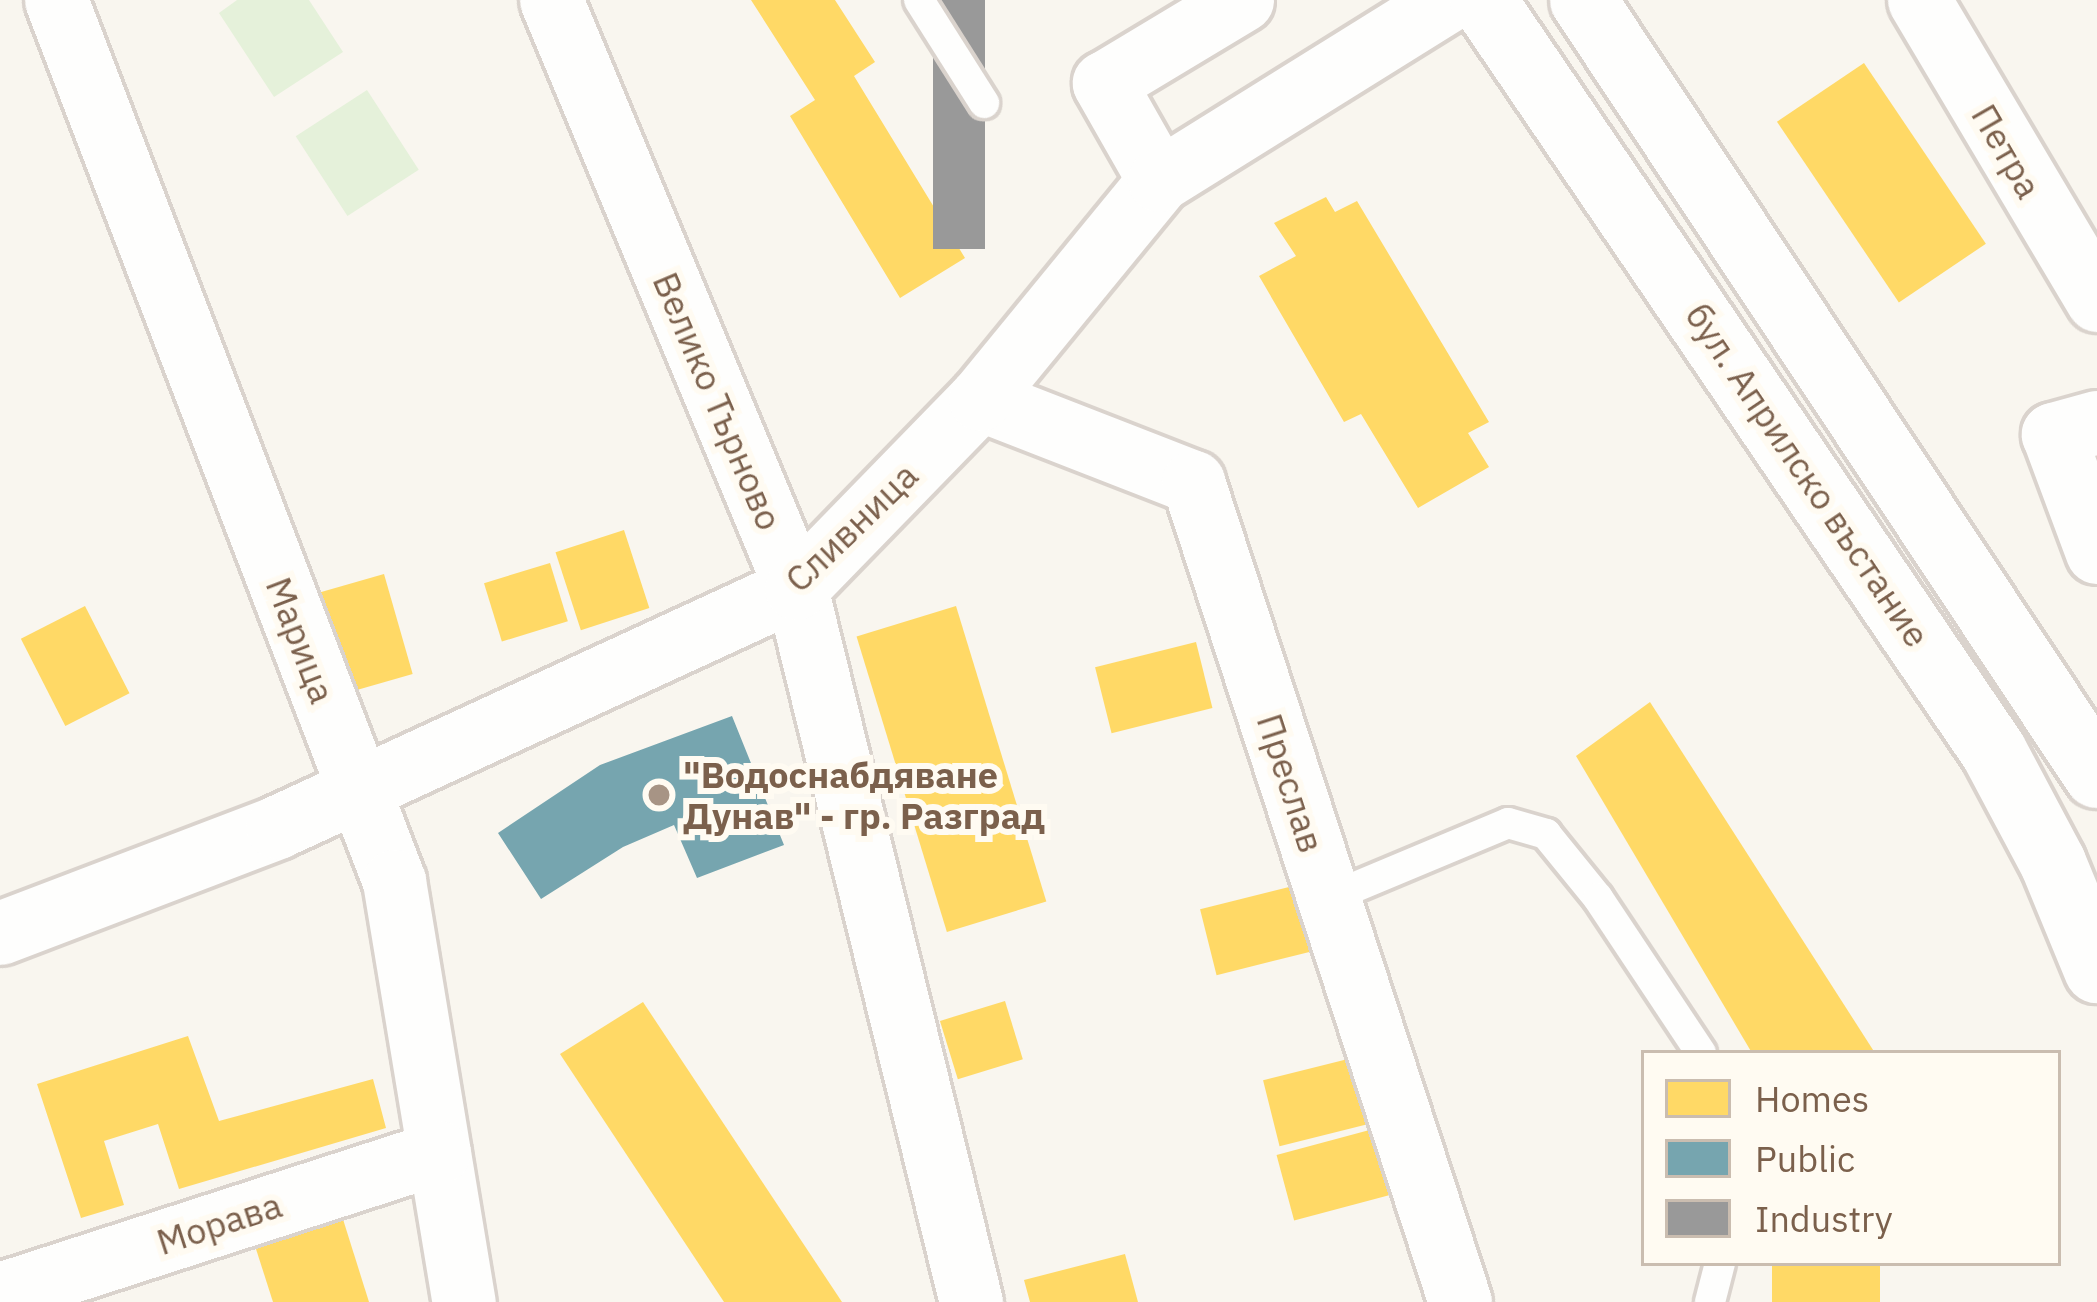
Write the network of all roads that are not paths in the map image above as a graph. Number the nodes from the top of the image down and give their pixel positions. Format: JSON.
{"nodes":[{"id":1,"x":56,"y":0,"type":"edge"},
{"id":2,"x":551,"y":0,"type":"edge"},
{"id":3,"x":920,"y":0,"type":"edge"},
{"id":4,"x":1243,"y":0,"type":"edge"},
{"id":5,"x":1448,"y":0,"type":"edge"},
{"id":6,"x":1483,"y":0,"type":"edge"},
{"id":7,"x":1583,"y":0,"type":"edge"},
{"id":8,"x":1919,"y":0,"type":"edge"},
{"id":9,"x":984,"y":103,"type":"dead end"},
{"id":10,"x":1159,"y":180,"type":"junction"},
{"id":11,"x":2097,"y":300,"type":"edge"},
{"id":12,"x":980,"y":399,"type":"junction"},
{"id":13,"x":2097,"y":422,"type":"edge"},
{"id":14,"x":2097,"y":552,"type":"edge"},
{"id":15,"x":796,"y":588,"type":"junction"},
{"id":16,"x":2097,"y":775,"type":"edge"},
{"id":17,"x":357,"y":787,"type":"junction"},
{"id":18,"x":1329,"y":898,"type":"junction"},
{"id":19,"x":0,"y":933,"type":"edge"},
{"id":20,"x":2097,"y":970,"type":"edge"},
{"id":21,"x":1699,"y":1050,"type":"edge"},
{"id":22,"x":439,"y":1152,"type":"junction"},
{"id":23,"x":1719,"y":1266,"type":"edge"},
{"id":24,"x":0,"y":1294,"type":"edge"},
{"id":25,"x":464,"y":1302,"type":"edge"},
{"id":26,"x":971,"y":1302,"type":"edge"},
{"id":27,"x":1460,"y":1302,"type":"edge"},
{"id":28,"x":1710,"y":1302,"type":"edge"}],
"edges":[{"from":1,"to":17,"type":"street","name":"Марица"},
{"from":2,"to":15,"type":"street","name":"Велико Търново"},
{"from":3,"to":9,"type":"lane"},
{"from":4,"to":10,"type":"street"},
{"from":5,"to":10,"type":"street","name":"Сливница"},
{"from":6,"to":20,"type":"street","name":"бул. Априлско въстание"},
{"from":7,"to":16,"type":"street","name":"бул. Априлско въстание"},
{"from":8,"to":11,"type":"street","name":"Петра"},
{"from":10,"to":12,"type":"street","name":"Сливница"},
{"from":12,"to":15,"type":"street","name":"Сливница"},
{"from":12,"to":18,"type":"street","name":"Преслав"},
{"from":13,"to":14,"type":"street"},
{"from":15,"to":17,"type":"street","name":"Сливница"},
{"from":15,"to":26,"type":"street","name":"Велико Търново"},
{"from":17,"to":19,"type":"street","name":"Сливница"},
{"from":17,"to":22,"type":"street","name":"Марица"},
{"from":18,"to":21,"type":"lane"},
{"from":18,"to":27,"type":"street","name":"Преслав"},
{"from":22,"to":24,"type":"street","name":"Морава"},
{"from":22,"to":25,"type":"street","name":"Марица"},
{"from":23,"to":28,"type":"lane"}]}
